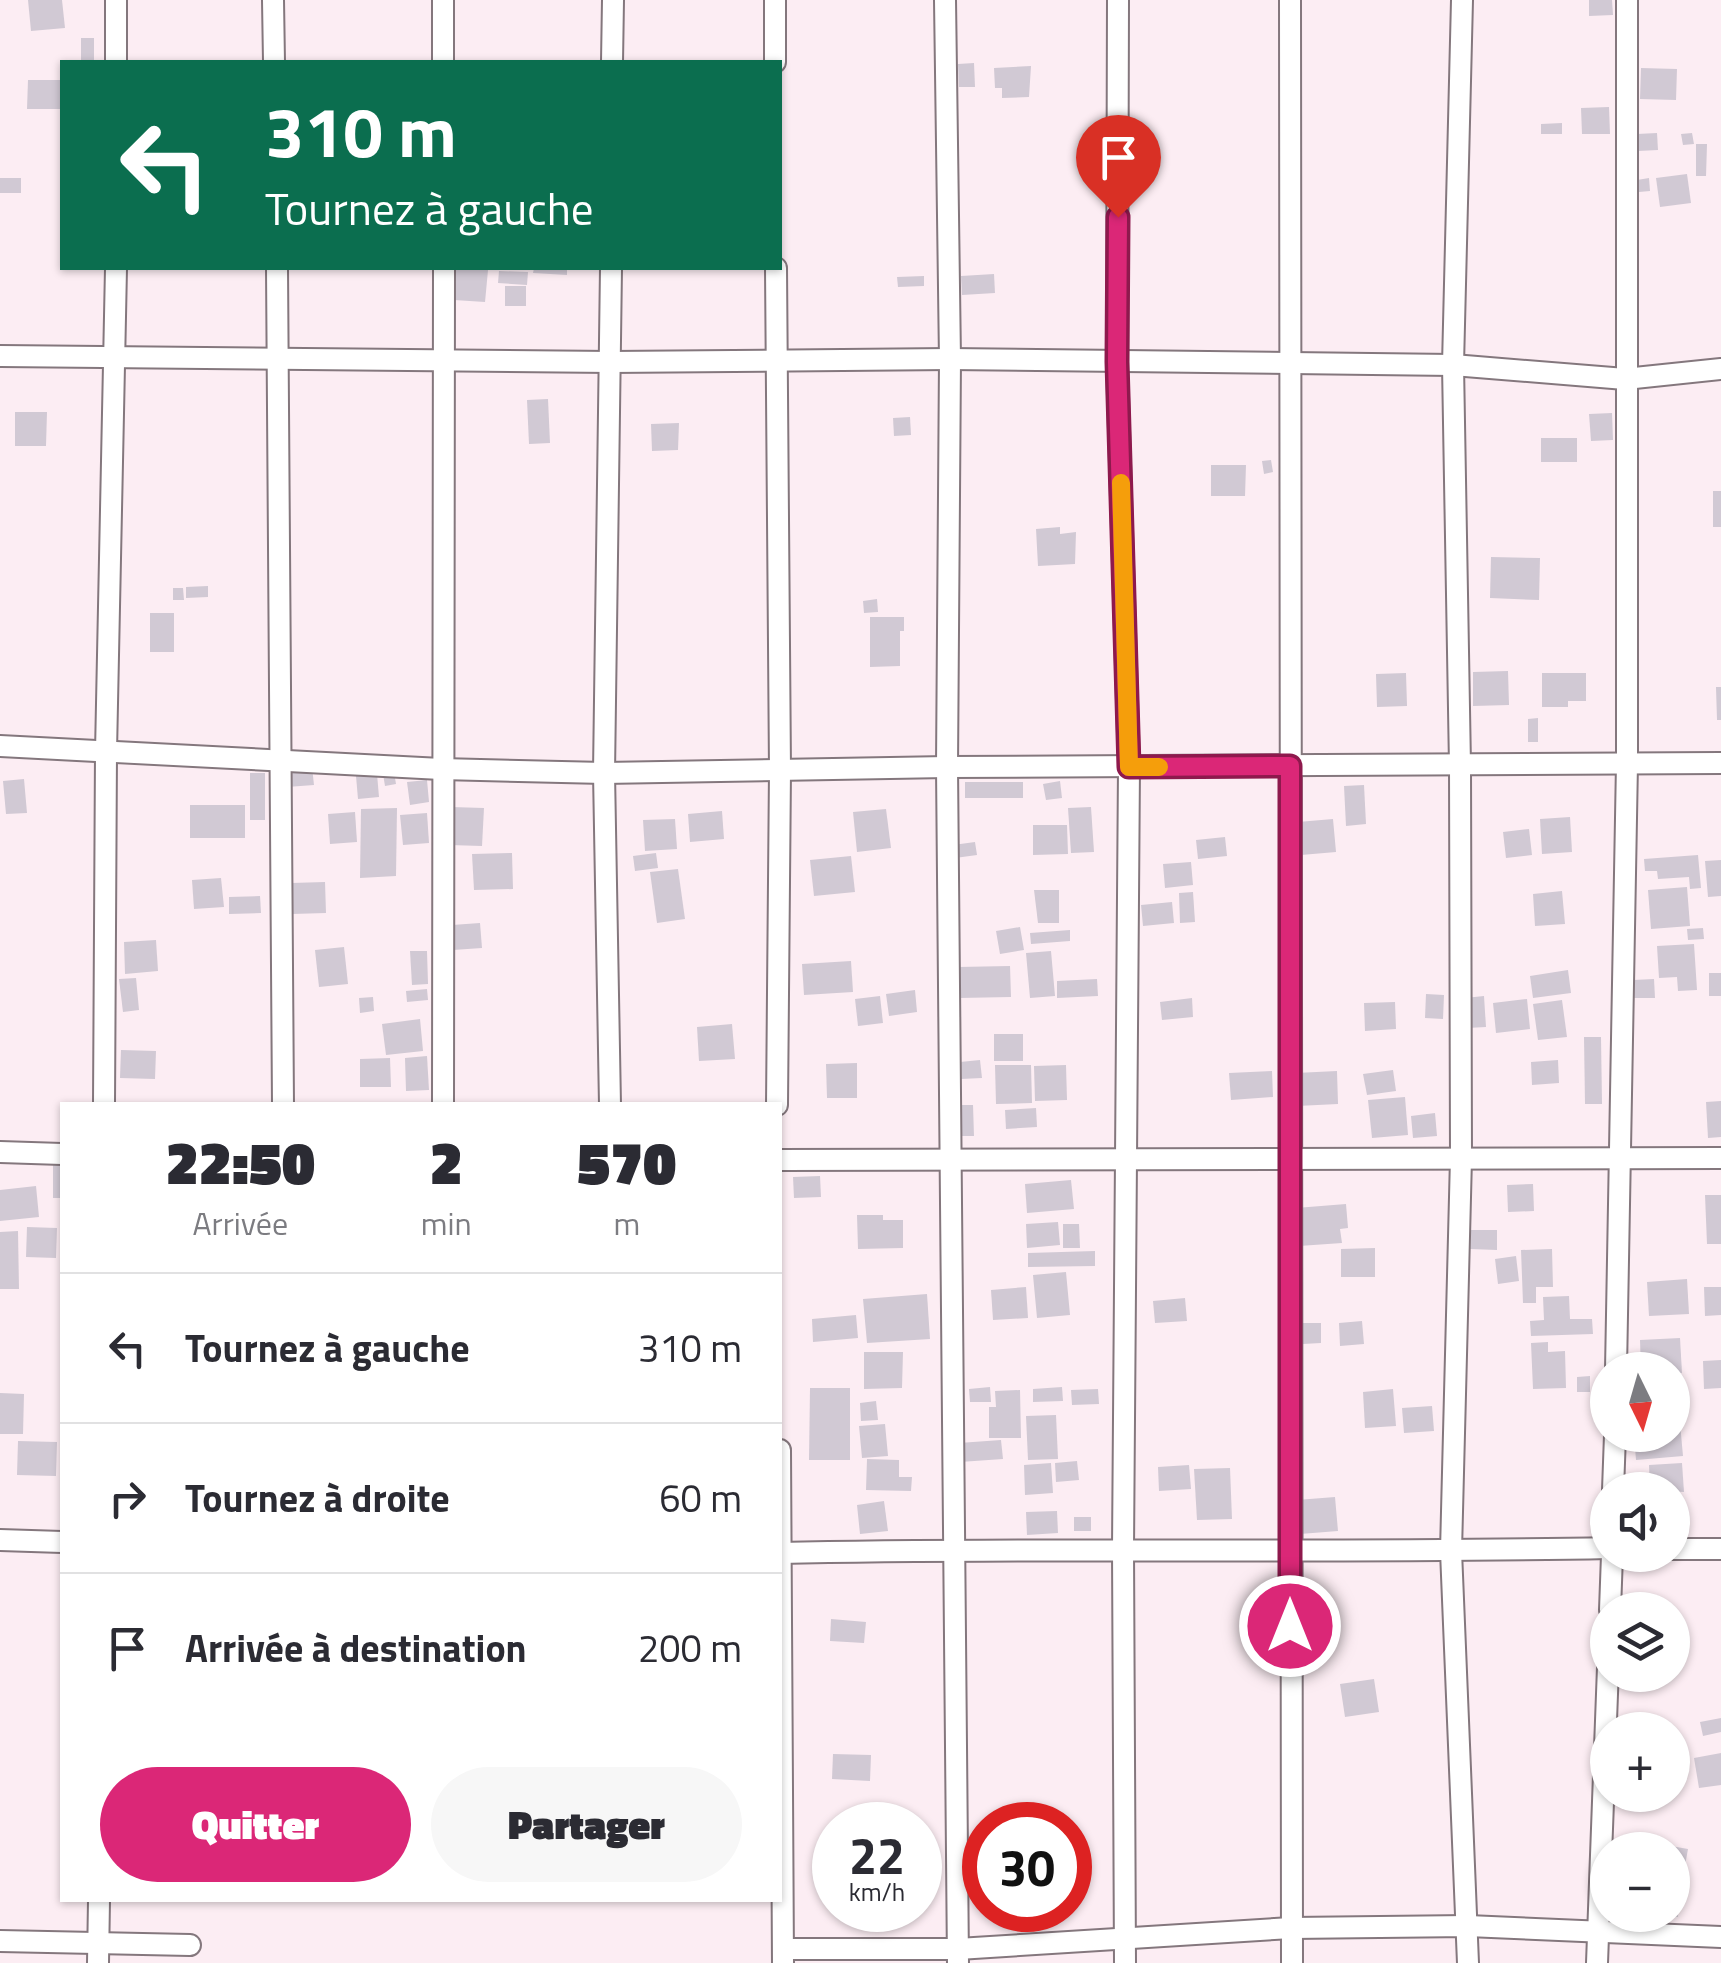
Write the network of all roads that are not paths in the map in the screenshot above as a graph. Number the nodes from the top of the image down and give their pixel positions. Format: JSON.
{"nodes":[{"id":1,"x":116,"y":0,"type":"edge"},
{"id":2,"x":273,"y":0,"type":"edge"},
{"id":3,"x":443,"y":0,"type":"edge"},
{"id":4,"x":613,"y":0,"type":"edge"},
{"id":5,"x":775,"y":0,"type":"edge"},
{"id":6,"x":945,"y":0,"type":"edge"},
{"id":7,"x":1118,"y":0,"type":"edge"},
{"id":8,"x":1290,"y":0,"type":"edge"},
{"id":9,"x":1462,"y":0,"type":"edge"},
{"id":10,"x":1626,"y":0,"type":"edge"},
{"id":11,"x":116,"y":60,"type":"edge"},
{"id":12,"x":274,"y":60,"type":"edge"},
{"id":13,"x":443,"y":60,"type":"edge"},
{"id":14,"x":612,"y":60,"type":"edge"},
{"id":15,"x":776,"y":60,"type":"edge"},
{"id":16,"x":116,"y":270,"type":"edge"},
{"id":17,"x":277,"y":270,"type":"edge"},
{"id":18,"x":444,"y":270,"type":"edge"},
{"id":19,"x":612,"y":270,"type":"edge"},
{"id":20,"x":776,"y":270,"type":"edge"},
{"id":21,"x":0,"y":356,"type":"edge"},
{"id":22,"x":116,"y":357,"type":"junction"},
{"id":23,"x":278,"y":358,"type":"junction"},
{"id":24,"x":444,"y":358,"type":"junction"},
{"id":25,"x":950,"y":359,"type":"junction"},
{"id":26,"x":776,"y":360,"type":"junction"},
{"id":27,"x":611,"y":362,"type":"junction"},
{"id":28,"x":1117,"y":362,"type":"junction"},
{"id":29,"x":1290,"y":363,"type":"junction"},
{"id":30,"x":1453,"y":365,"type":"junction"},
{"id":31,"x":1721,"y":369,"type":"edge"},
{"id":32,"x":1625,"y":379,"type":"junction"},
{"id":33,"x":0,"y":746,"type":"edge"},
{"id":34,"x":106,"y":752,"type":"junction"},
{"id":35,"x":280,"y":761,"type":"junction"},
{"id":36,"x":1628,"y":763,"type":"junction"},
{"id":37,"x":1721,"y":763,"type":"edge"},
{"id":38,"x":1290,"y":766,"type":"junction"},
{"id":39,"x":1460,"y":766,"type":"junction"},
{"id":40,"x":1129,"y":767,"type":"junction"},
{"id":41,"x":947,"y":768,"type":"junction"},
{"id":42,"x":441,"y":769,"type":"junction"},
{"id":43,"x":780,"y":770,"type":"junction"},
{"id":44,"x":604,"y":774,"type":"junction"},
{"id":45,"x":104,"y":1102,"type":"edge"},
{"id":46,"x":283,"y":1102,"type":"edge"},
{"id":47,"x":443,"y":1102,"type":"edge"},
{"id":48,"x":610,"y":1102,"type":"edge"},
{"id":49,"x":777,"y":1102,"type":"edge"},
{"id":50,"x":0,"y":1152,"type":"edge"},
{"id":51,"x":60,"y":1154,"type":"edge"},
{"id":52,"x":1128,"y":1158,"type":"junction"},
{"id":53,"x":1291,"y":1158,"type":"junction"},
{"id":54,"x":1461,"y":1158,"type":"junction"},
{"id":55,"x":1620,"y":1158,"type":"junction"},
{"id":56,"x":1721,"y":1158,"type":"edge"},
{"id":57,"x":952,"y":1159,"type":"junction"},
{"id":58,"x":782,"y":1160,"type":"edge"},
{"id":59,"x":1616,"y":1352,"type":"edge"},
{"id":60,"x":0,"y":1540,"type":"edge"},
{"id":61,"x":60,"y":1542,"type":"edge"},
{"id":62,"x":955,"y":1548,"type":"junction"},
{"id":63,"x":1590,"y":1548,"type":"edge"},
{"id":64,"x":1690,"y":1548,"type":"edge"},
{"id":65,"x":1721,"y":1549,"type":"edge"},
{"id":66,"x":1124,"y":1550,"type":"junction"},
{"id":67,"x":1290,"y":1550,"type":"junction"},
{"id":68,"x":1451,"y":1551,"type":"junction"},
{"id":69,"x":782,"y":1554,"type":"edge"},
{"id":70,"x":1607,"y":1692,"type":"edge"},
{"id":71,"x":782,"y":1755,"type":"edge"},
{"id":72,"x":1601,"y":1832,"type":"edge"},
{"id":73,"x":99,"y":1902,"type":"edge"},
{"id":74,"x":1468,"y":1926,"type":"junction"},
{"id":75,"x":1292,"y":1928,"type":"junction"},
{"id":76,"x":1590,"y":1929,"type":"edge"},
{"id":77,"x":1597,"y":1932,"type":"edge"},
{"id":78,"x":1650,"y":1932,"type":"edge"},
{"id":79,"x":1721,"y":1936,"type":"edge"},
{"id":80,"x":1125,"y":1938,"type":"junction"},
{"id":81,"x":0,"y":1941,"type":"edge"},
{"id":82,"x":190,"y":1945,"type":"dead end"},
{"id":83,"x":98,"y":1953,"type":"edge"},
{"id":84,"x":783,"y":1956,"type":"edge"},
{"id":85,"x":958,"y":1956,"type":"edge"},
{"id":86,"x":1125,"y":1963,"type":"edge"},
{"id":87,"x":1292,"y":1963,"type":"edge"},
{"id":88,"x":1468,"y":1963,"type":"edge"},
{"id":89,"x":1597,"y":1963,"type":"edge"}],
"edges":[{"from":1,"to":11,"type":"street"},
{"from":2,"to":12,"type":"street"},
{"from":3,"to":13,"type":"street"},
{"from":4,"to":14,"type":"street"},
{"from":5,"to":15,"type":"street"},
{"from":6,"to":25,"type":"street"},
{"from":7,"to":28,"type":"street"},
{"from":8,"to":29,"type":"street"},
{"from":9,"to":30,"type":"street"},
{"from":10,"to":32,"type":"street"},
{"from":16,"to":22,"type":"street"},
{"from":17,"to":23,"type":"street"},
{"from":18,"to":24,"type":"street"},
{"from":19,"to":27,"type":"street"},
{"from":20,"to":26,"type":"street"},
{"from":21,"to":22,"type":"street"},
{"from":22,"to":23,"type":"street"},
{"from":22,"to":34,"type":"street"},
{"from":23,"to":24,"type":"street"},
{"from":23,"to":35,"type":"street"},
{"from":24,"to":27,"type":"street"},
{"from":24,"to":42,"type":"street"},
{"from":25,"to":26,"type":"street"},
{"from":25,"to":28,"type":"street"},
{"from":25,"to":41,"type":"street"},
{"from":26,"to":27,"type":"street"},
{"from":26,"to":43,"type":"street"},
{"from":27,"to":44,"type":"street"},
{"from":28,"to":29,"type":"street"},
{"from":28,"to":40,"type":"street"},
{"from":29,"to":30,"type":"street"},
{"from":29,"to":38,"type":"street"},
{"from":30,"to":32,"type":"street"},
{"from":30,"to":39,"type":"street"},
{"from":31,"to":32,"type":"street"},
{"from":32,"to":36,"type":"street"},
{"from":33,"to":34,"type":"street"},
{"from":34,"to":35,"type":"street"},
{"from":34,"to":45,"type":"street"},
{"from":35,"to":42,"type":"street"},
{"from":35,"to":46,"type":"street"},
{"from":36,"to":37,"type":"street"},
{"from":36,"to":39,"type":"street"},
{"from":36,"to":55,"type":"street"},
{"from":38,"to":39,"type":"street"},
{"from":38,"to":40,"type":"street"},
{"from":38,"to":53,"type":"street"},
{"from":39,"to":54,"type":"street"},
{"from":40,"to":41,"type":"street"},
{"from":40,"to":52,"type":"street"},
{"from":41,"to":43,"type":"street"},
{"from":41,"to":57,"type":"street"},
{"from":42,"to":44,"type":"street"},
{"from":42,"to":47,"type":"street"},
{"from":43,"to":44,"type":"street"},
{"from":43,"to":49,"type":"street"},
{"from":44,"to":48,"type":"street"},
{"from":50,"to":51,"type":"street"},
{"from":52,"to":53,"type":"street"},
{"from":52,"to":57,"type":"street"},
{"from":52,"to":66,"type":"street"},
{"from":53,"to":54,"type":"street"},
{"from":53,"to":67,"type":"street"},
{"from":54,"to":55,"type":"street"},
{"from":54,"to":68,"type":"street"},
{"from":55,"to":56,"type":"street"},
{"from":55,"to":59,"type":"street"},
{"from":57,"to":58,"type":"street"},
{"from":57,"to":62,"type":"street"},
{"from":60,"to":61,"type":"street"},
{"from":62,"to":66,"type":"street"},
{"from":62,"to":69,"type":"street"},
{"from":62,"to":85,"type":"street"},
{"from":63,"to":68,"type":"street"},
{"from":64,"to":65,"type":"street"},
{"from":66,"to":67,"type":"street"},
{"from":66,"to":80,"type":"street"},
{"from":67,"to":68,"type":"street"},
{"from":67,"to":75,"type":"street"},
{"from":68,"to":74,"type":"street"},
{"from":70,"to":72,"type":"street"},
{"from":71,"to":84,"type":"street"},
{"from":73,"to":83,"type":"street"},
{"from":74,"to":75,"type":"street"},
{"from":74,"to":76,"type":"street"},
{"from":74,"to":88,"type":"street"},
{"from":75,"to":80,"type":"street"},
{"from":75,"to":87,"type":"street"},
{"from":77,"to":89,"type":"street"},
{"from":78,"to":79,"type":"street"},
{"from":80,"to":85,"type":"street"},
{"from":80,"to":86,"type":"street"},
{"from":81,"to":83,"type":"street"},
{"from":82,"to":83,"type":"street"},
{"from":84,"to":85,"type":"street"}]}
